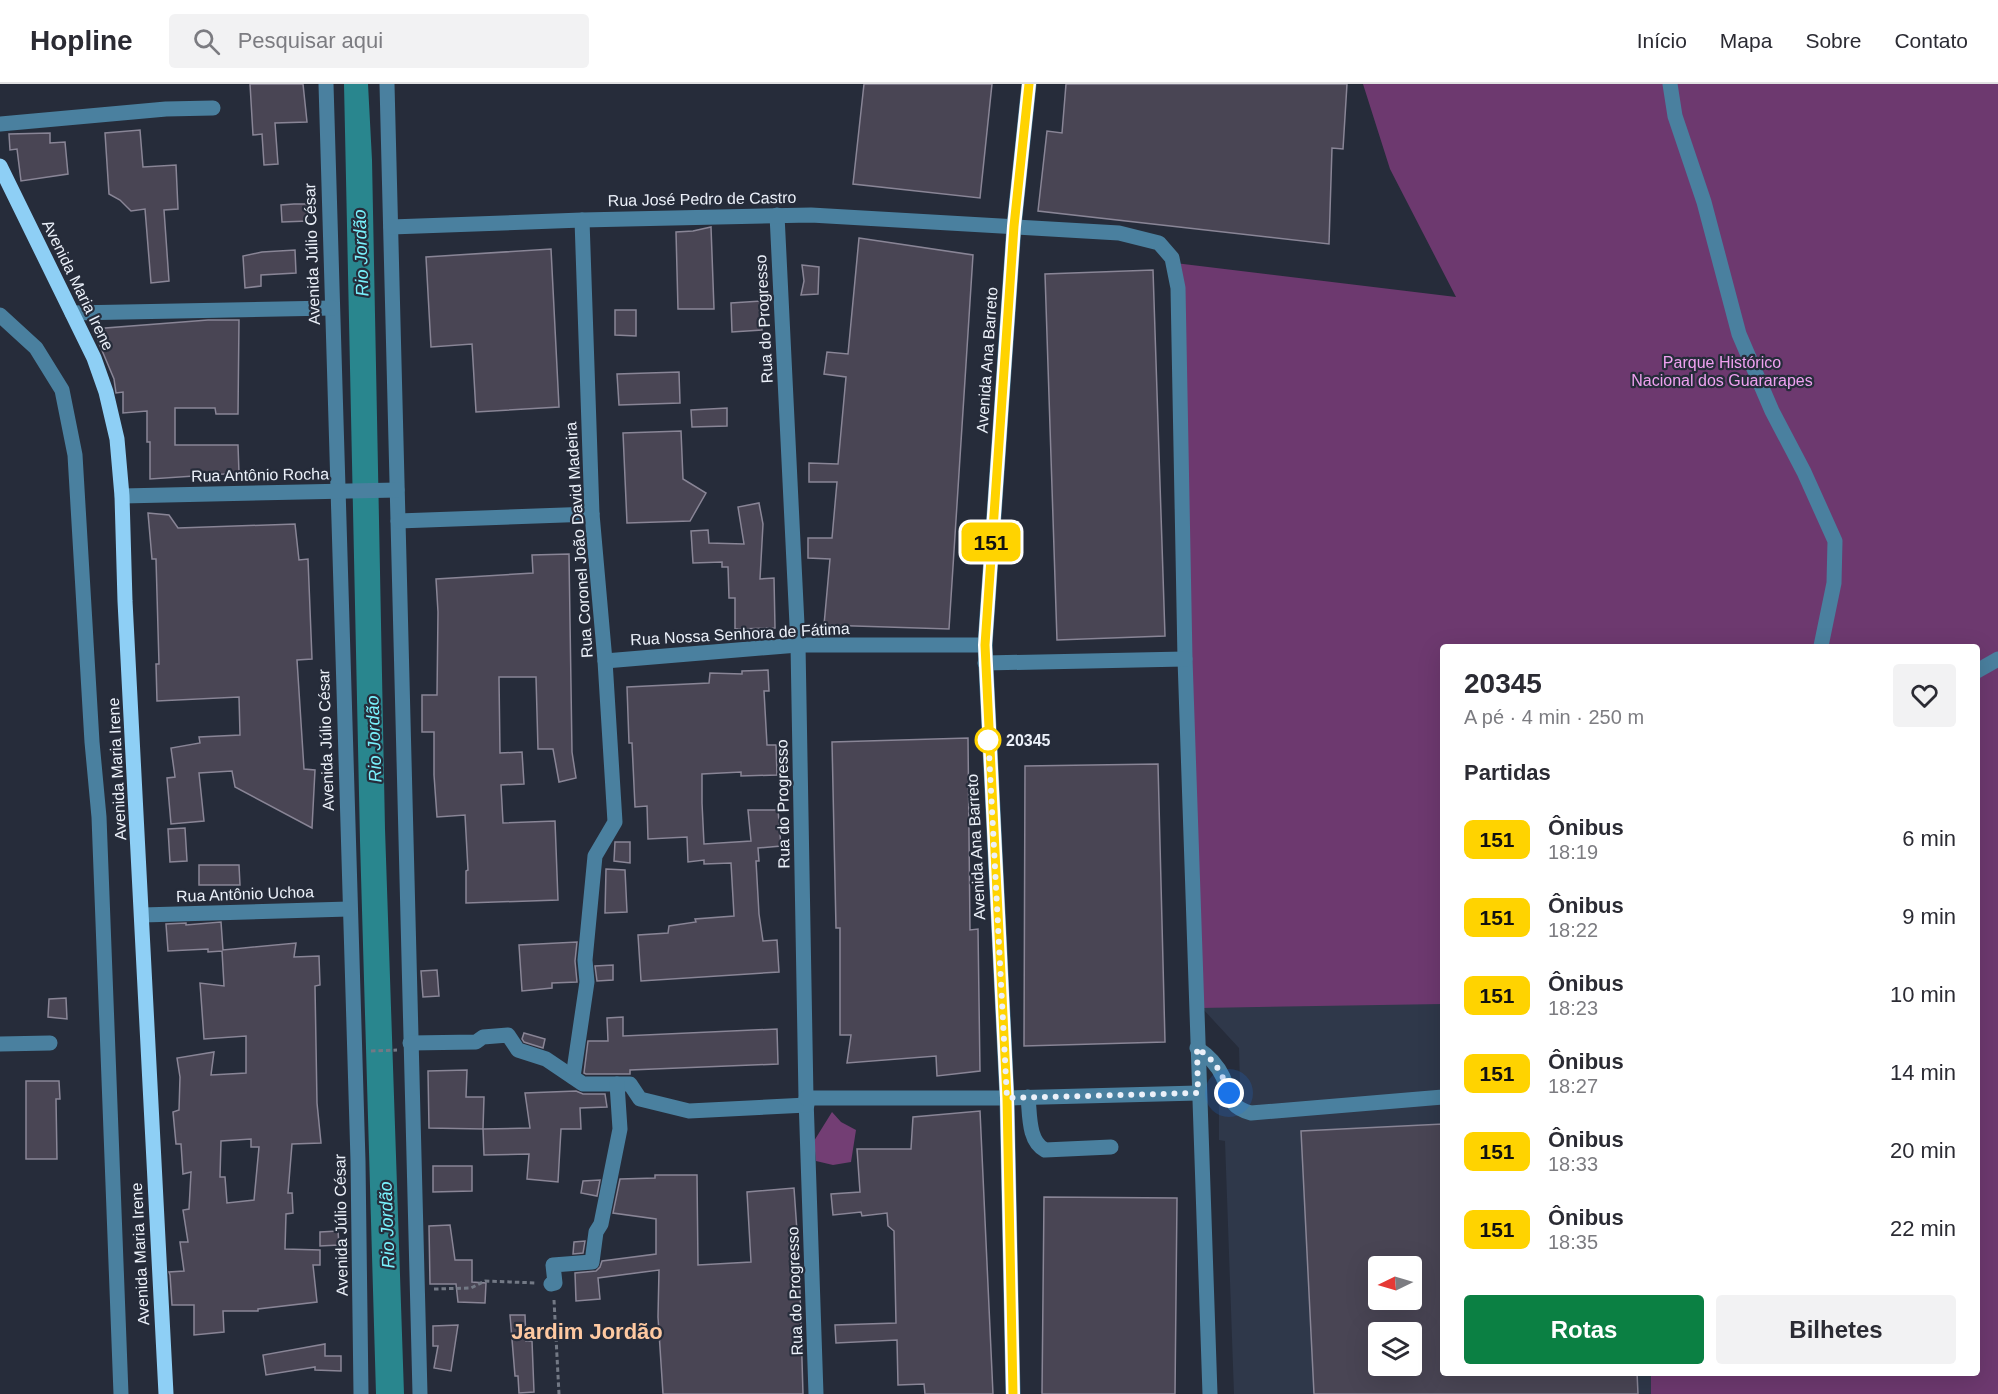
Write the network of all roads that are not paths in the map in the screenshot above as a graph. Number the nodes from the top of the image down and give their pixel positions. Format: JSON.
{"nodes":[{"id":1,"x":326,"y":84,"type":"edge"},
{"id":2,"x":387,"y":84,"type":"edge"},
{"id":3,"x":1029,"y":84,"type":"edge"},
{"id":4,"x":1670,"y":84,"type":"edge"},
{"id":5,"x":213,"y":108,"type":"dead end"},
{"id":6,"x":0,"y":124,"type":"edge"},
{"id":7,"x":0,"y":166,"type":"edge"},
{"id":8,"x":777,"y":215,"type":"junction"},
{"id":9,"x":582,"y":220,"type":"junction"},
{"id":10,"x":1014,"y":226,"type":"junction"},
{"id":11,"x":391,"y":227,"type":"junction"},
{"id":12,"x":332,"y":308,"type":"junction"},
{"id":13,"x":72,"y":313,"type":"junction"},
{"id":14,"x":0,"y":315,"type":"edge"},
{"id":15,"x":394,"y":490,"type":"junction"},
{"id":16,"x":340,"y":492,"type":"junction"},
{"id":17,"x":123,"y":496,"type":"junction"},
{"id":18,"x":592,"y":514,"type":"junction"},
{"id":19,"x":398,"y":521,"type":"junction"},
{"id":20,"x":1821,"y":644,"type":"edge"},
{"id":21,"x":798,"y":645,"type":"junction"},
{"id":22,"x":985,"y":645,"type":"junction"},
{"id":23,"x":1185,"y":659,"type":"junction"},
{"id":24,"x":1998,"y":659,"type":"edge"},
{"id":25,"x":605,"y":661,"type":"junction"},
{"id":26,"x":985,"y":663,"type":"junction"},
{"id":27,"x":1980,"y":669,"type":"edge"},
{"id":28,"x":349,"y":909,"type":"junction"},
{"id":29,"x":142,"y":915,"type":"junction"},
{"id":30,"x":50,"y":1043,"type":"dead end"},
{"id":31,"x":0,"y":1044,"type":"edge"},
{"id":32,"x":405,"y":1047,"type":"junction"},
{"id":33,"x":1197,"y":1048,"type":"junction"},
{"id":34,"x":573,"y":1077,"type":"junction"},
{"id":35,"x":617,"y":1084,"type":"junction"},
{"id":36,"x":1198,"y":1093,"type":"junction"},
{"id":37,"x":1028,"y":1097,"type":"junction"},
{"id":38,"x":1007,"y":1098,"type":"junction"},
{"id":39,"x":1440,"y":1098,"type":"edge"},
{"id":40,"x":807,"y":1101,"type":"junction"},
{"id":41,"x":1112,"y":1147,"type":"dead end"},
{"id":42,"x":551,"y":1284,"type":"road end"},
{"id":43,"x":121,"y":1394,"type":"edge"},
{"id":44,"x":166,"y":1394,"type":"edge"},
{"id":45,"x":362,"y":1394,"type":"edge"},
{"id":46,"x":420,"y":1394,"type":"edge"},
{"id":47,"x":816,"y":1394,"type":"edge"},
{"id":48,"x":1013,"y":1394,"type":"edge"},
{"id":49,"x":1210,"y":1394,"type":"edge"}],
"edges":[{"from":1,"to":12,"type":"street","name":"Avenida Júlio César"},
{"from":2,"to":11,"type":"street"},
{"from":3,"to":10,"type":"street","name":"Avenida Ana Barreto"},
{"from":4,"to":20,"type":"street"},
{"from":5,"to":6,"type":"street"},
{"from":7,"to":13,"type":"main road","name":"Avenida Maria Irene"},
{"from":8,"to":9,"type":"street","name":"Rua José Pedro de Castro"},
{"from":8,"to":10,"type":"street","name":"Rua José Pedro de Castro"},
{"from":8,"to":21,"type":"street","name":"Rua do Progresso"},
{"from":9,"to":11,"type":"street","name":"Rua José Pedro de Castro"},
{"from":9,"to":18,"type":"street","name":"Rua Coronel João David Madeira"},
{"from":10,"to":22,"type":"street","name":"Avenida Ana Barreto"},
{"from":10,"to":23,"type":"street","name":"Rua José Pedro de Castro"},
{"from":11,"to":15,"type":"street"},
{"from":12,"to":13,"type":"street"},
{"from":12,"to":16,"type":"street","name":"Avenida Júlio César"},
{"from":13,"to":17,"type":"main road","name":"Avenida Maria Irene"},
{"from":14,"to":43,"type":"street"},
{"from":15,"to":16,"type":"street","name":"Rua Antônio Rocha"},
{"from":15,"to":19,"type":"street"},
{"from":16,"to":17,"type":"street","name":"Rua Antônio Rocha"},
{"from":16,"to":28,"type":"street","name":"Avenida Júlio César"},
{"from":17,"to":29,"type":"main road","name":"Avenida Maria Irene"},
{"from":18,"to":19,"type":"street"},
{"from":18,"to":25,"type":"street","name":"Rua Coronel João David Madeira"},
{"from":19,"to":32,"type":"street"},
{"from":21,"to":22,"type":"street","name":"Rua Nossa Senhora de Fátima"},
{"from":21,"to":25,"type":"street","name":"Rua Nossa Senhora de Fátima"},
{"from":21,"to":40,"type":"street","name":"Rua do Progresso"},
{"from":22,"to":26,"type":"street","name":"Avenida Ana Barreto"},
{"from":23,"to":26,"type":"street"},
{"from":23,"to":33,"type":"street","name":"Rua José Pedro de Castro"},
{"from":24,"to":27,"type":"street"},
{"from":25,"to":34,"type":"street","name":"Rua Coronel João David Madeira"},
{"from":26,"to":38,"type":"street","name":"Avenida Ana Barreto"},
{"from":28,"to":29,"type":"street","name":"Rua Antônio Uchoa"},
{"from":28,"to":45,"type":"street","name":"Avenida Júlio César"},
{"from":29,"to":44,"type":"main road","name":"Avenida Maria Irene"},
{"from":30,"to":31,"type":"street"},
{"from":32,"to":34,"type":"street"},
{"from":32,"to":46,"type":"street"},
{"from":33,"to":36,"type":"street","name":"Rua José Pedro de Castro"},
{"from":33,"to":39,"type":"street"},
{"from":34,"to":35,"type":"street"},
{"from":35,"to":40,"type":"street"},
{"from":35,"to":42,"type":"street"},
{"from":36,"to":37,"type":"street"},
{"from":36,"to":49,"type":"street","name":"Rua José Pedro de Castro"},
{"from":37,"to":38,"type":"street"},
{"from":37,"to":41,"type":"street"},
{"from":38,"to":40,"type":"street"},
{"from":38,"to":48,"type":"street","name":"Avenida Ana Barreto"},
{"from":40,"to":47,"type":"street","name":"Rua do Progresso"}]}
